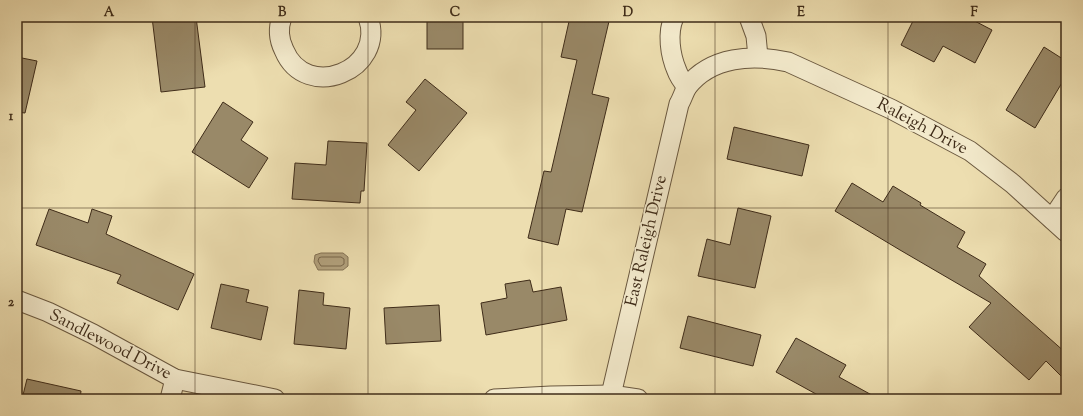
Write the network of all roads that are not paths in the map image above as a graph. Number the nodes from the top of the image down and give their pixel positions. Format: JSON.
{"nodes":[{"id":1,"x":282,"y":17,"type":"edge"},
{"id":2,"x":368,"y":17,"type":"edge"},
{"id":3,"x":674,"y":17,"type":"edge"},
{"id":4,"x":749,"y":17,"type":"edge"},
{"id":5,"x":758,"y":57,"type":"junction"},
{"id":6,"x":722,"y":63,"type":"joint"},
{"id":7,"x":687,"y":88,"type":"junction"},
{"id":8,"x":1066,"y":198,"type":"edge"},
{"id":9,"x":1052,"y":219,"type":"junction"},
{"id":10,"x":1066,"y":232,"type":"edge"},
{"id":11,"x":17,"y":300,"type":"edge"},
{"id":12,"x":175,"y":379,"type":"junction"},
{"id":13,"x":611,"y":395,"type":"junction"},
{"id":14,"x":170,"y":399,"type":"edge"},
{"id":15,"x":275,"y":399,"type":"edge"},
{"id":16,"x":494,"y":399,"type":"edge"},
{"id":17,"x":638,"y":399,"type":"edge"}],
"edges":[{"from":1,"to":2,"type":"street"},
{"from":3,"to":7,"type":"street"},
{"from":4,"to":5,"type":"street"},
{"from":5,"to":6,"type":"street","name":"Raleigh Drive"},
{"from":5,"to":9,"type":"street","name":"Raleigh Drive"},
{"from":6,"to":7,"type":"street","name":"East Raleigh Drive"},
{"from":7,"to":13,"type":"street","name":"East Raleigh Drive"},
{"from":8,"to":9,"type":"street"},
{"from":9,"to":10,"type":"street","name":"Raleigh Drive"},
{"from":11,"to":12,"type":"street","name":"Sandlewood Drive"},
{"from":12,"to":14,"type":"street"},
{"from":12,"to":15,"type":"street","name":"Sandlewood Drive"},
{"from":13,"to":16,"type":"street"},
{"from":13,"to":17,"type":"street"}]}
